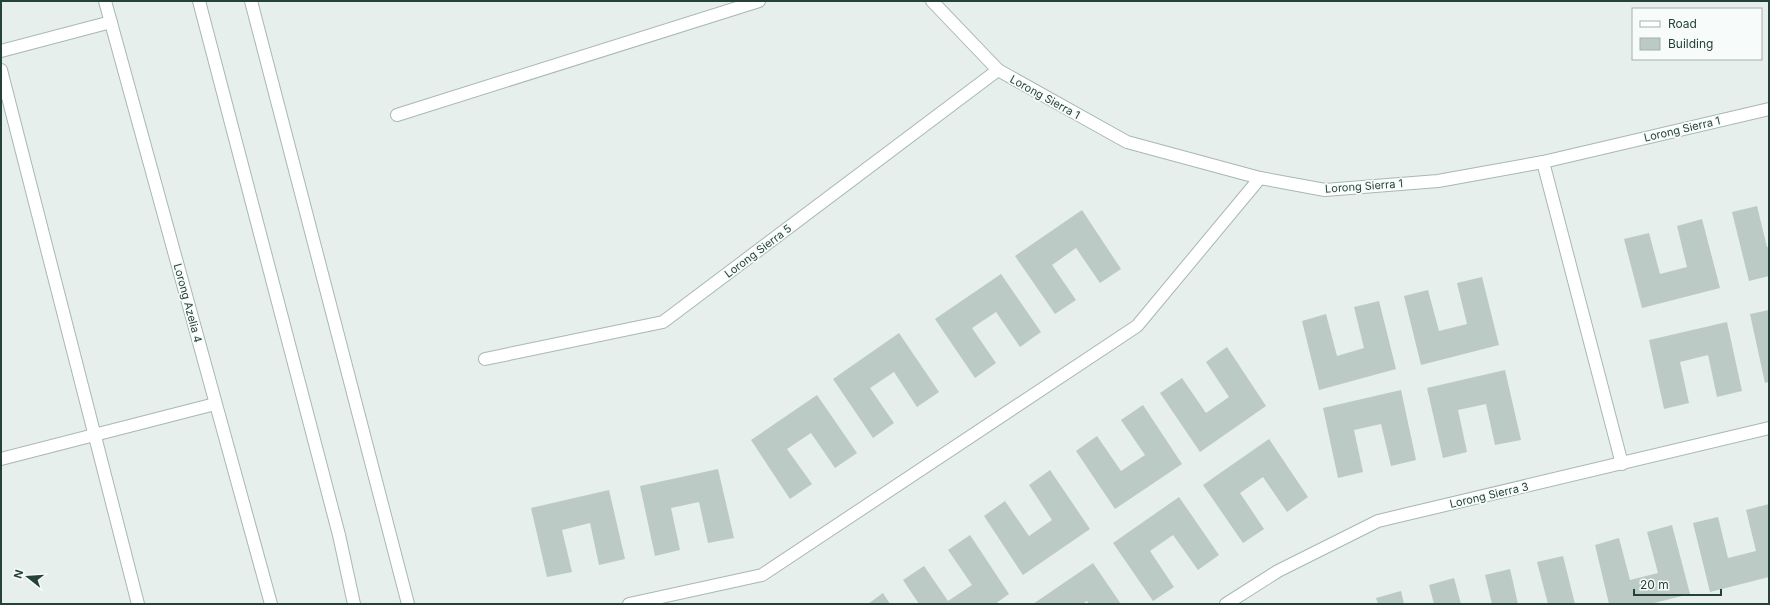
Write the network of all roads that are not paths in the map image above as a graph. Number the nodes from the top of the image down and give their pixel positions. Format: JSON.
{"nodes":[{"id":1,"x":105,"y":1,"type":"edge"},
{"id":2,"x":199,"y":1,"type":"edge"},
{"id":3,"x":251,"y":1,"type":"edge"},
{"id":4,"x":759,"y":1,"type":"edge"},
{"id":5,"x":932,"y":1,"type":"edge"},
{"id":6,"x":111,"y":22,"type":"junction"},
{"id":7,"x":1,"y":50,"type":"edge"},
{"id":8,"x":1,"y":70,"type":"edge"},
{"id":9,"x":998,"y":70,"type":"junction"},
{"id":10,"x":1769,"y":109,"type":"edge"},
{"id":11,"x":397,"y":115,"type":"dead end"},
{"id":12,"x":1543,"y":162,"type":"junction"},
{"id":13,"x":1260,"y":178,"type":"junction"},
{"id":14,"x":485,"y":359,"type":"dead end"},
{"id":15,"x":216,"y":404,"type":"junction"},
{"id":16,"x":1769,"y":428,"type":"edge"},
{"id":17,"x":95,"y":435,"type":"junction"},
{"id":18,"x":1,"y":459,"type":"edge"},
{"id":19,"x":1622,"y":464,"type":"junction"},
{"id":20,"x":138,"y":604,"type":"edge"},
{"id":21,"x":270,"y":604,"type":"edge"},
{"id":22,"x":354,"y":604,"type":"edge"},
{"id":23,"x":408,"y":604,"type":"edge"},
{"id":24,"x":630,"y":604,"type":"edge"},
{"id":25,"x":1226,"y":604,"type":"edge"}],
"edges":[{"from":1,"to":6,"type":"street","name":"Lorong Azelia 4"},
{"from":2,"to":22,"type":"street"},
{"from":3,"to":23,"type":"street"},
{"from":4,"to":11,"type":"street"},
{"from":5,"to":9,"type":"street","name":"Lorong Sierra 1"},
{"from":6,"to":7,"type":"street"},
{"from":6,"to":15,"type":"street","name":"Lorong Azelia 4"},
{"from":8,"to":17,"type":"street"},
{"from":9,"to":13,"type":"street","name":"Lorong Sierra 1"},
{"from":9,"to":14,"type":"street","name":"Lorong Sierra 5"},
{"from":10,"to":12,"type":"street","name":"Lorong Sierra 1"},
{"from":12,"to":13,"type":"street","name":"Lorong Sierra 1"},
{"from":12,"to":19,"type":"street"},
{"from":13,"to":24,"type":"street"},
{"from":15,"to":17,"type":"street"},
{"from":15,"to":21,"type":"street","name":"Lorong Azelia 4"},
{"from":16,"to":19,"type":"street","name":"Lorong Sierra 3"},
{"from":17,"to":18,"type":"street"},
{"from":17,"to":20,"type":"street"},
{"from":19,"to":25,"type":"street","name":"Lorong Sierra 3"}]}
